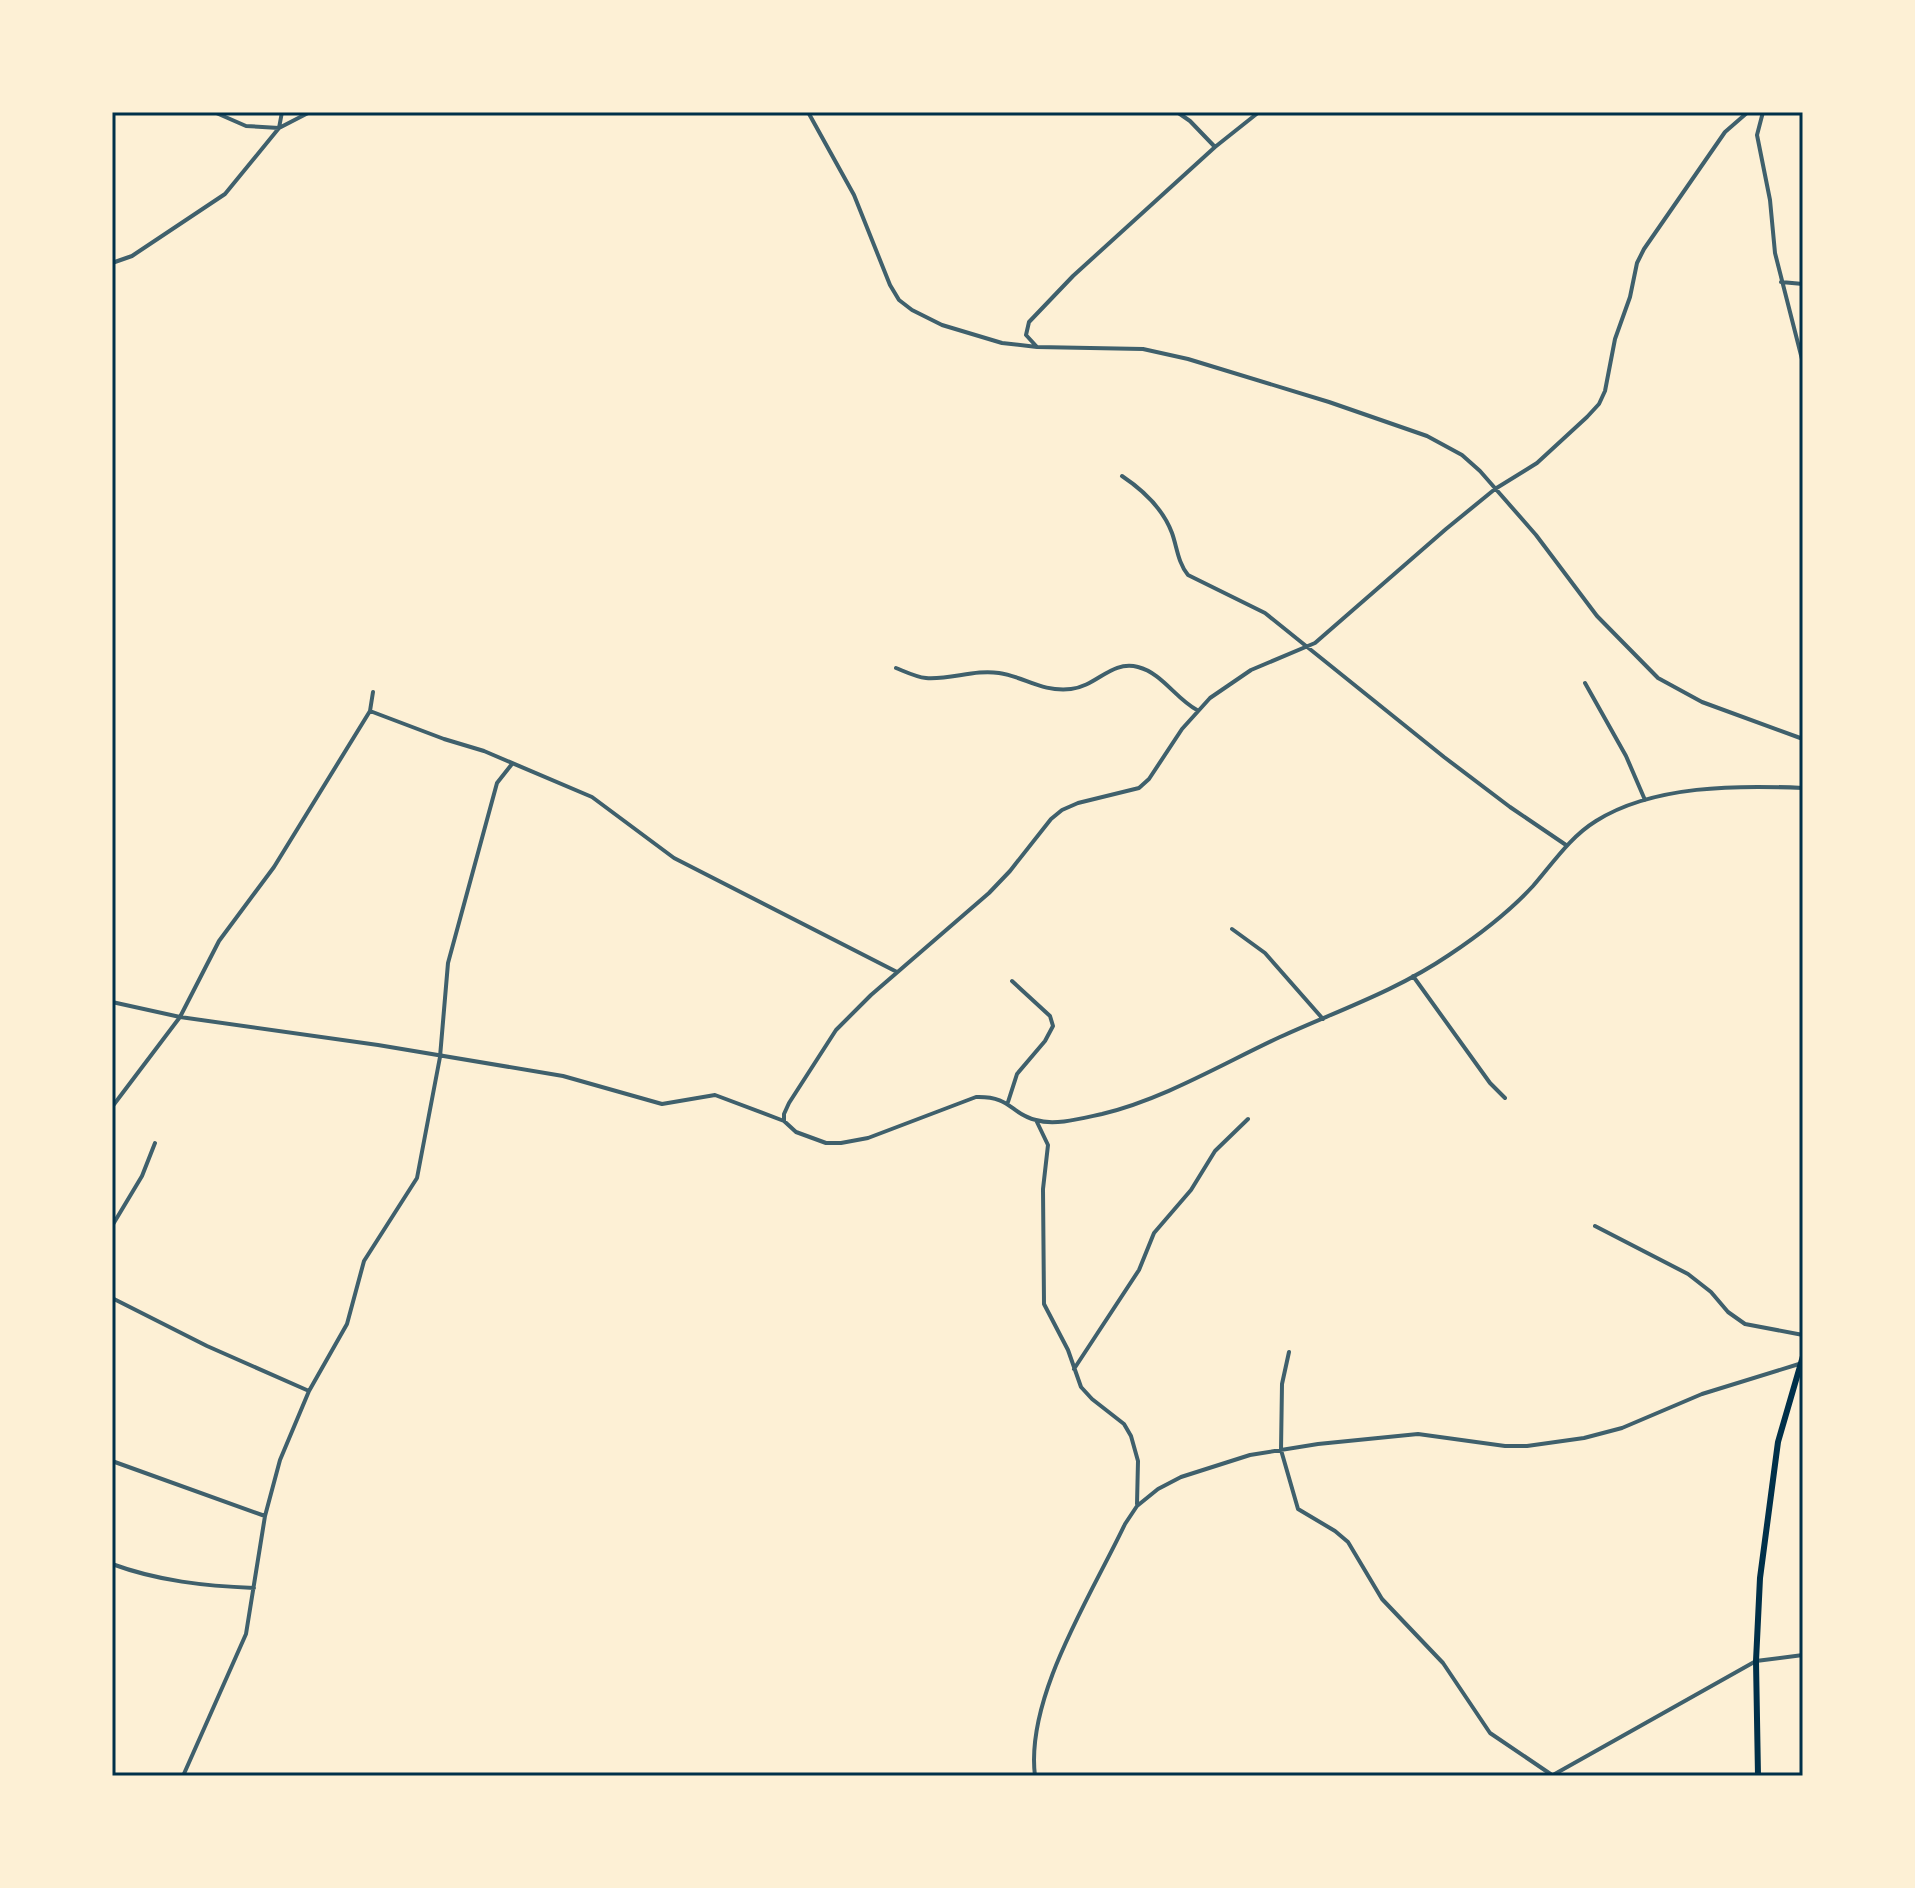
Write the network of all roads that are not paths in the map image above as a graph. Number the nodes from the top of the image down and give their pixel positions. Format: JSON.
{"nodes":[{"id":1,"x":214,"y":112,"type":"edge"},
{"id":2,"x":282,"y":112,"type":"edge"},
{"id":3,"x":310,"y":112,"type":"edge"},
{"id":4,"x":808,"y":112,"type":"edge"},
{"id":5,"x":1177,"y":112,"type":"edge"},
{"id":6,"x":1259,"y":112,"type":"edge"},
{"id":7,"x":1748,"y":112,"type":"edge"},
{"id":8,"x":1763,"y":112,"type":"edge"},
{"id":9,"x":279,"y":128,"type":"junction"},
{"id":10,"x":1215,"y":147,"type":"junction"},
{"id":11,"x":112,"y":263,"type":"edge"},
{"id":12,"x":1781,"y":282,"type":"junction"},
{"id":13,"x":1803,"y":284,"type":"edge"},
{"id":14,"x":1037,"y":347,"type":"junction"},
{"id":15,"x":1803,"y":363,"type":"edge"},
{"id":16,"x":1122,"y":476,"type":"dead end"},
{"id":17,"x":1495,"y":489,"type":"junction"},
{"id":18,"x":1307,"y":647,"type":"junction"},
{"id":19,"x":896,"y":668,"type":"dead end"},
{"id":20,"x":1585,"y":683,"type":"dead end"},
{"id":21,"x":373,"y":692,"type":"dead end"},
{"id":22,"x":1197,"y":710,"type":"junction"},
{"id":23,"x":370,"y":711,"type":"junction"},
{"id":24,"x":1803,"y":739,"type":"edge"},
{"id":25,"x":512,"y":764,"type":"junction"},
{"id":26,"x":1803,"y":788,"type":"edge"},
{"id":27,"x":1645,"y":800,"type":"junction"},
{"id":28,"x":1566,"y":846,"type":"junction"},
{"id":29,"x":1232,"y":929,"type":"dead end"},
{"id":30,"x":897,"y":972,"type":"junction"},
{"id":31,"x":1412,"y":976,"type":"junction"},
{"id":32,"x":1012,"y":981,"type":"dead end"},
{"id":33,"x":112,"y":1002,"type":"edge"},
{"id":34,"x":180,"y":1017,"type":"junction"},
{"id":35,"x":1323,"y":1019,"type":"junction"},
{"id":36,"x":440,"y":1057,"type":"junction"},
{"id":37,"x":1505,"y":1098,"type":"dead end"},
{"id":38,"x":1008,"y":1102,"type":"junction"},
{"id":39,"x":112,"y":1107,"type":"edge"},
{"id":40,"x":1248,"y":1119,"type":"dead end"},
{"id":41,"x":1036,"y":1120,"type":"junction"},
{"id":42,"x":784,"y":1121,"type":"junction"},
{"id":43,"x":155,"y":1143,"type":"dead end"},
{"id":44,"x":112,"y":1226,"type":"edge"},
{"id":45,"x":1595,"y":1226,"type":"dead end"},
{"id":46,"x":112,"y":1298,"type":"edge"},
{"id":47,"x":1803,"y":1335,"type":"edge"},
{"id":48,"x":1289,"y":1352,"type":"dead end"},
{"id":49,"x":1803,"y":1356,"type":"edge"},
{"id":50,"x":1799,"y":1364,"type":"junction"},
{"id":51,"x":1074,"y":1369,"type":"junction"},
{"id":52,"x":309,"y":1391,"type":"junction"},
{"id":53,"x":1281,"y":1450,"type":"junction"},
{"id":54,"x":112,"y":1461,"type":"edge"},
{"id":55,"x":1137,"y":1506,"type":"junction"},
{"id":56,"x":265,"y":1516,"type":"junction"},
{"id":57,"x":112,"y":1564,"type":"edge"},
{"id":58,"x":254,"y":1588,"type":"junction"},
{"id":59,"x":1803,"y":1655,"type":"edge"},
{"id":60,"x":1756,"y":1661,"type":"junction"},
{"id":61,"x":183,"y":1776,"type":"edge"},
{"id":62,"x":1035,"y":1776,"type":"edge"},
{"id":63,"x":1551,"y":1776,"type":"edge"},
{"id":64,"x":1758,"y":1776,"type":"edge"}],
"edges":[{"from":1,"to":9,"type":"street"},
{"from":2,"to":9,"type":"street"},
{"from":3,"to":9,"type":"street"},
{"from":4,"to":14,"type":"street"},
{"from":5,"to":10,"type":"street"},
{"from":6,"to":10,"type":"street"},
{"from":7,"to":17,"type":"street"},
{"from":8,"to":12,"type":"street"},
{"from":9,"to":11,"type":"street"},
{"from":10,"to":14,"type":"street"},
{"from":12,"to":13,"type":"street"},
{"from":12,"to":15,"type":"street"},
{"from":14,"to":17,"type":"street"},
{"from":16,"to":18,"type":"street"},
{"from":17,"to":18,"type":"street"},
{"from":17,"to":24,"type":"street"},
{"from":18,"to":22,"type":"street"},
{"from":18,"to":28,"type":"street"},
{"from":19,"to":22,"type":"street"},
{"from":20,"to":27,"type":"street"},
{"from":21,"to":23,"type":"street"},
{"from":22,"to":30,"type":"street"},
{"from":23,"to":25,"type":"street"},
{"from":23,"to":34,"type":"street"},
{"from":25,"to":30,"type":"street"},
{"from":25,"to":36,"type":"street"},
{"from":26,"to":27,"type":"street"},
{"from":27,"to":28,"type":"street"},
{"from":28,"to":31,"type":"street"},
{"from":29,"to":35,"type":"street"},
{"from":30,"to":42,"type":"street"},
{"from":31,"to":35,"type":"street"},
{"from":31,"to":37,"type":"street"},
{"from":32,"to":38,"type":"street"},
{"from":33,"to":34,"type":"street"},
{"from":34,"to":36,"type":"street"},
{"from":34,"to":39,"type":"street"},
{"from":35,"to":41,"type":"street"},
{"from":36,"to":42,"type":"street"},
{"from":36,"to":52,"type":"street"},
{"from":38,"to":41,"type":"street"},
{"from":38,"to":42,"type":"street"},
{"from":40,"to":51,"type":"street"},
{"from":41,"to":51,"type":"street"},
{"from":43,"to":44,"type":"street"},
{"from":45,"to":47,"type":"street"},
{"from":46,"to":52,"type":"street"},
{"from":48,"to":53,"type":"street"},
{"from":49,"to":50,"type":"main road"},
{"from":50,"to":53,"type":"street"},
{"from":50,"to":60,"type":"main road"},
{"from":51,"to":55,"type":"street"},
{"from":52,"to":56,"type":"street"},
{"from":53,"to":55,"type":"street"},
{"from":53,"to":63,"type":"street"},
{"from":54,"to":56,"type":"street"},
{"from":55,"to":62,"type":"street"},
{"from":56,"to":58,"type":"street"},
{"from":57,"to":58,"type":"street"},
{"from":58,"to":61,"type":"street"},
{"from":59,"to":60,"type":"street"},
{"from":60,"to":63,"type":"street"},
{"from":60,"to":64,"type":"main road"}]}
